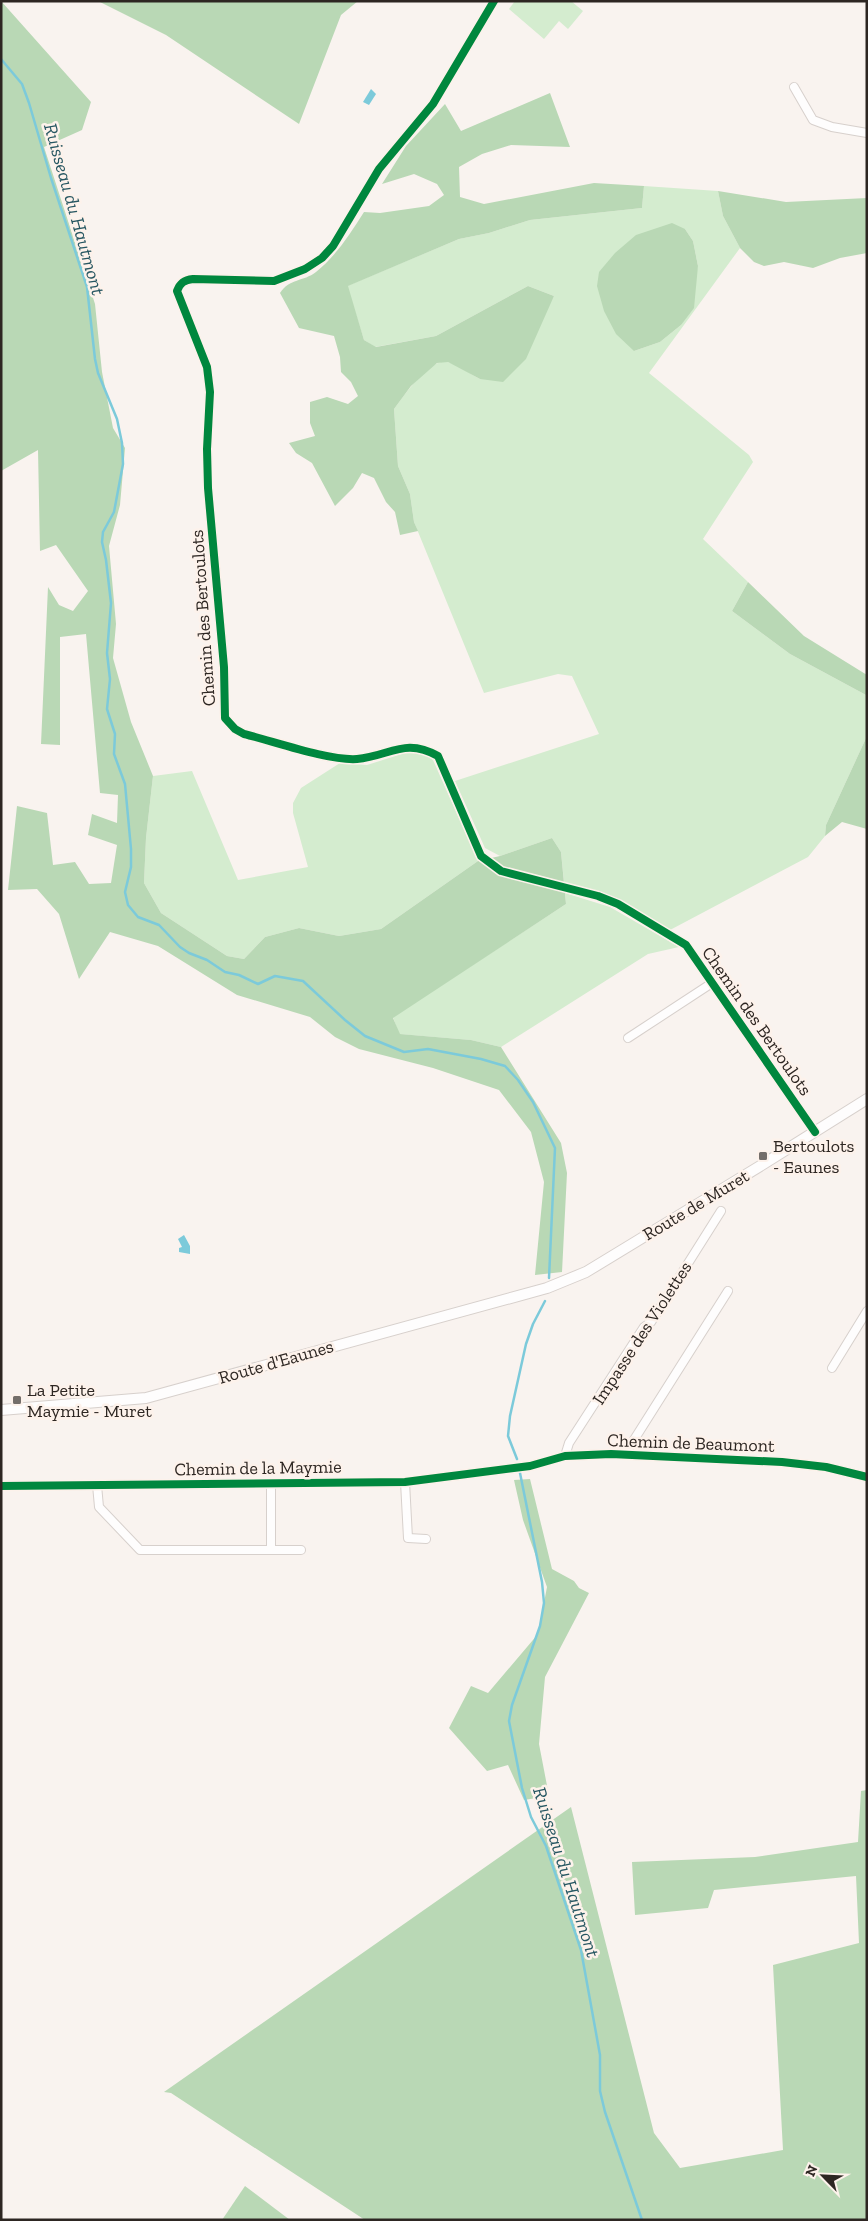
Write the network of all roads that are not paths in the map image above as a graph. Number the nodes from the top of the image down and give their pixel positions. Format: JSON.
{"nodes":[{"id":1,"x":494,"y":1,"type":"edge"},
{"id":2,"x":794,"y":88,"type":"dead end"},
{"id":3,"x":867,"y":133,"type":"edge"},
{"id":4,"x":712,"y":983,"type":"junction"},
{"id":5,"x":628,"y":1038,"type":"dead end"},
{"id":6,"x":867,"y":1099,"type":"edge"},
{"id":7,"x":815,"y":1132,"type":"junction"},
{"id":8,"x":721,"y":1211,"type":"dead end"},
{"id":9,"x":547,"y":1288,"type":"joint"},
{"id":10,"x":728,"y":1291,"type":"dead end"},
{"id":11,"x":867,"y":1311,"type":"edge"},
{"id":12,"x":864,"y":1323,"type":"edge"},
{"id":13,"x":832,"y":1368,"type":"dead end"},
{"id":14,"x":1,"y":1410,"type":"edge"},
{"id":15,"x":625,"y":1454,"type":"junction"},
{"id":16,"x":565,"y":1456,"type":"junction"},
{"id":17,"x":515,"y":1468,"type":"joint"},
{"id":18,"x":867,"y":1477,"type":"edge"},
{"id":19,"x":405,"y":1482,"type":"junction"},
{"id":20,"x":271,"y":1483,"type":"junction"},
{"id":21,"x":97,"y":1485,"type":"junction"},
{"id":22,"x":1,"y":1486,"type":"edge"},
{"id":23,"x":426,"y":1539,"type":"dead end"},
{"id":24,"x":272,"y":1550,"type":"junction"},
{"id":25,"x":301,"y":1550,"type":"dead end"}],
"edges":[{"from":1,"to":4,"type":"street","name":"Chemin des Bertoulots"},
{"from":2,"to":3,"type":"street"},
{"from":4,"to":5,"type":"street"},
{"from":4,"to":7,"type":"street","name":"Chemin des Bertoulots"},
{"from":6,"to":7,"type":"main road","name":"Route de Muret"},
{"from":7,"to":9,"type":"main road","name":"Route de Muret"},
{"from":8,"to":16,"type":"street","name":"Impasse des Violettes"},
{"from":9,"to":14,"type":"main road","name":"Route d'Eaunes"},
{"from":10,"to":15,"type":"street"},
{"from":11,"to":12,"type":"street"},
{"from":12,"to":13,"type":"street"},
{"from":15,"to":16,"type":"street","name":"Chemin de Beaumont"},
{"from":15,"to":18,"type":"street","name":"Chemin de Beaumont"},
{"from":16,"to":17,"type":"street","name":"Chemin de Beaumont"},
{"from":17,"to":19,"type":"street","name":"Chemin de la Maymie"},
{"from":19,"to":20,"type":"street","name":"Chemin de la Maymie"},
{"from":19,"to":23,"type":"street"},
{"from":20,"to":21,"type":"street","name":"Chemin de la Maymie"},
{"from":20,"to":24,"type":"street"},
{"from":21,"to":22,"type":"street","name":"Chemin de la Maymie"},
{"from":21,"to":24,"type":"street"},
{"from":24,"to":25,"type":"street"}]}
